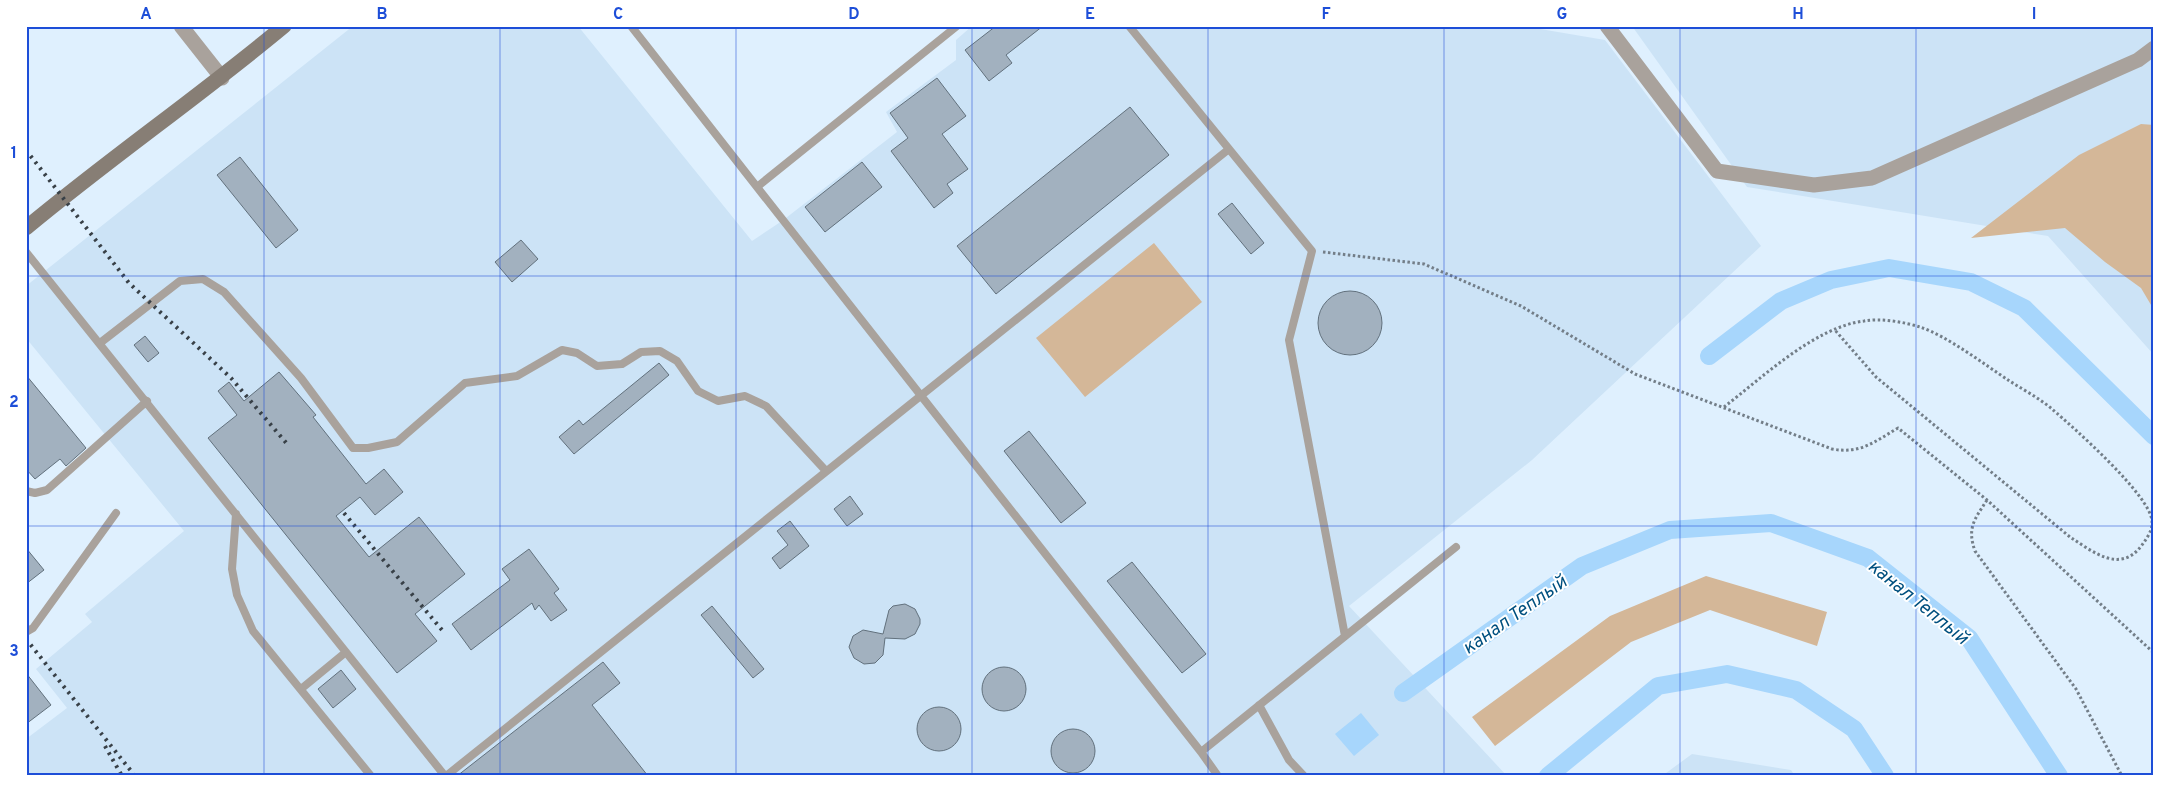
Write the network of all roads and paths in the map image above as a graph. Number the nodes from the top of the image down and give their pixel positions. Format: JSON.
{"nodes":[{"id":1,"x":181,"y":26,"type":"edge"},
{"id":2,"x":284,"y":26,"type":"edge"},
{"id":3,"x":631,"y":26,"type":"edge"},
{"id":4,"x":957,"y":26,"type":"edge"},
{"id":5,"x":1129,"y":26,"type":"edge"},
{"id":6,"x":1607,"y":26,"type":"edge"},
{"id":7,"x":2154,"y":48,"type":"edge"},
{"id":8,"x":222,"y":78,"type":"junction"},
{"id":9,"x":1229,"y":149,"type":"junction"},
{"id":10,"x":757,"y":186,"type":"junction"},
{"id":11,"x":26,"y":228,"type":"edge"},
{"id":12,"x":1312,"y":251,"type":"junction"},
{"id":13,"x":26,"y":252,"type":"edge"},
{"id":14,"x":1834,"y":329,"type":"junction"},
{"id":15,"x":100,"y":343,"type":"junction"},
{"id":16,"x":920,"y":396,"type":"junction"},
{"id":17,"x":147,"y":401,"type":"junction"},
{"id":18,"x":1723,"y":407,"type":"junction"},
{"id":19,"x":826,"y":471,"type":"junction"},
{"id":20,"x":26,"y":491,"type":"edge"},
{"id":21,"x":1987,"y":500,"type":"junction"},
{"id":22,"x":116,"y":513,"type":"dead end"},
{"id":23,"x":236,"y":514,"type":"junction"},
{"id":24,"x":1456,"y":547,"type":"dead end"},
{"id":25,"x":26,"y":632,"type":"edge"},
{"id":26,"x":1345,"y":636,"type":"junction"},
{"id":27,"x":346,"y":652,"type":"junction"},
{"id":28,"x":2154,"y":654,"type":"edge"},
{"id":29,"x":301,"y":689,"type":"junction"},
{"id":30,"x":1259,"y":705,"type":"junction"},
{"id":31,"x":1201,"y":752,"type":"junction"},
{"id":32,"x":371,"y":776,"type":"edge"},
{"id":33,"x":445,"y":776,"type":"edge"},
{"id":34,"x":1218,"y":776,"type":"edge"},
{"id":35,"x":1304,"y":776,"type":"edge"},
{"id":36,"x":2122,"y":776,"type":"edge"}],
"edges":[{"from":1,"to":8,"type":"street"},
{"from":2,"to":8,"type":"main road"},
{"from":3,"to":10,"type":"lane"},
{"from":4,"to":10,"type":"lane"},
{"from":5,"to":9,"type":"lane"},
{"from":6,"to":7,"type":"street"},
{"from":8,"to":11,"type":"main road"},
{"from":9,"to":12,"type":"lane"},
{"from":9,"to":16,"type":"lane"},
{"from":10,"to":16,"type":"lane"},
{"from":12,"to":18,"type":"path"},
{"from":12,"to":26,"type":"lane"},
{"from":13,"to":15,"type":"lane"},
{"from":14,"to":14,"type":"path"},
{"from":14,"to":18,"type":"path"},
{"from":15,"to":17,"type":"lane"},
{"from":15,"to":19,"type":"lane"},
{"from":16,"to":19,"type":"lane"},
{"from":16,"to":31,"type":"lane"},
{"from":17,"to":20,"type":"lane"},
{"from":17,"to":23,"type":"lane"},
{"from":18,"to":21,"type":"path"},
{"from":19,"to":33,"type":"lane"},
{"from":21,"to":28,"type":"path"},
{"from":21,"to":36,"type":"path"},
{"from":22,"to":25,"type":"lane"},
{"from":23,"to":27,"type":"lane"},
{"from":23,"to":29,"type":"lane"},
{"from":24,"to":26,"type":"lane"},
{"from":26,"to":30,"type":"lane"},
{"from":27,"to":29,"type":"lane"},
{"from":27,"to":33,"type":"lane"},
{"from":29,"to":32,"type":"lane"},
{"from":30,"to":31,"type":"lane"},
{"from":30,"to":35,"type":"lane"},
{"from":31,"to":34,"type":"lane"}]}
